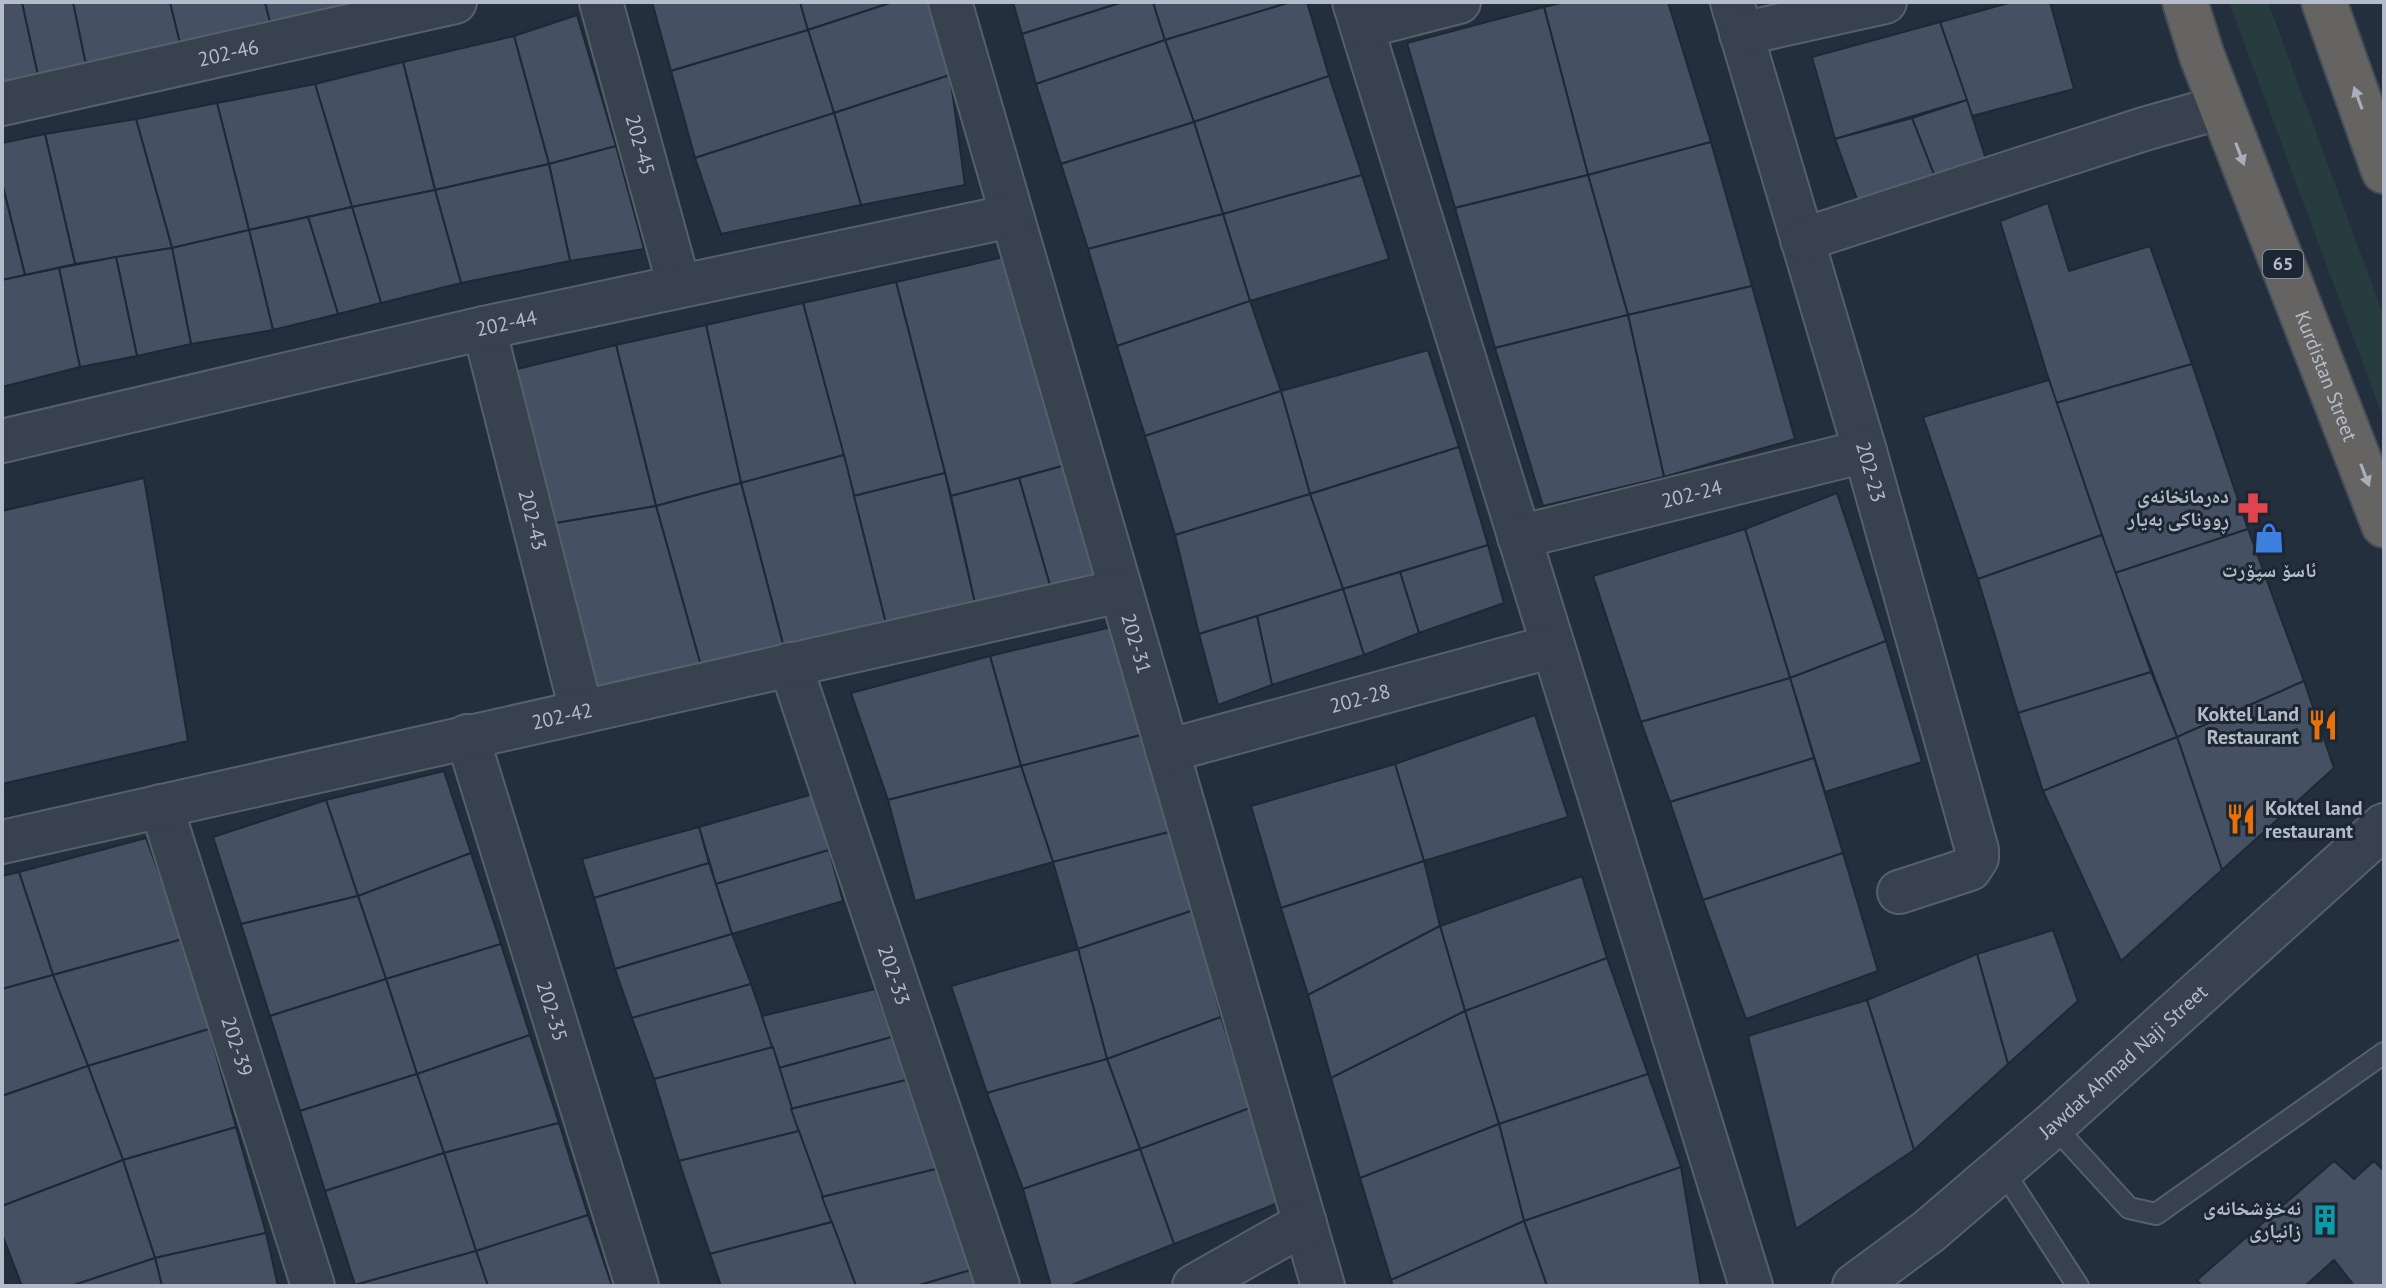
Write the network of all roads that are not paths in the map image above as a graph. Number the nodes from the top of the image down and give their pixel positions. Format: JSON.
{"nodes":[{"id":1,"x":455,"y":2,"type":"edge"},
{"id":2,"x":601,"y":2,"type":"edge"},
{"id":3,"x":950,"y":2,"type":"edge"},
{"id":4,"x":1459,"y":2,"type":"edge"},
{"id":5,"x":1885,"y":2,"type":"edge"},
{"id":6,"x":2185,"y":2,"type":"edge"},
{"id":7,"x":2324,"y":2,"type":"edge"},
{"id":8,"x":1358,"y":14,"type":"edge"},
{"id":9,"x":1737,"y":18,"type":"edge"},
{"id":10,"x":2,"y":104,"type":"edge"},
{"id":11,"x":2222,"y":107,"type":"junction"},
{"id":12,"x":2384,"y":171,"type":"edge"},
{"id":13,"x":1011,"y":216,"type":"junction"},
{"id":14,"x":1802,"y":240,"type":"junction"},
{"id":15,"x":679,"y":286,"type":"junction"},
{"id":16,"x":484,"y":328,"type":"junction"},
{"id":17,"x":2,"y":441,"type":"edge"},
{"id":18,"x":1865,"y":451,"type":"junction"},
{"id":19,"x":2384,"y":525,"type":"edge"},
{"id":20,"x":1519,"y":537,"type":"junction"},
{"id":21,"x":1120,"y":591,"type":"junction"},
{"id":22,"x":1553,"y":646,"type":"junction"},
{"id":23,"x":790,"y":664,"type":"junction"},
{"id":24,"x":581,"y":710,"type":"junction"},
{"id":25,"x":467,"y":736,"type":"junction"},
{"id":26,"x":1167,"y":751,"type":"junction"},
{"id":27,"x":161,"y":806,"type":"junction"},
{"id":28,"x":2384,"y":826,"type":"edge"},
{"id":29,"x":2,"y":842,"type":"edge"},
{"id":30,"x":1899,"y":892,"type":"dead end"},
{"id":31,"x":2384,"y":1053,"type":"edge"},
{"id":32,"x":2053,"y":1125,"type":"junction"},
{"id":33,"x":2002,"y":1169,"type":"junction"},
{"id":34,"x":1305,"y":1223,"type":"junction"},
{"id":35,"x":313,"y":1286,"type":"edge"},
{"id":36,"x":637,"y":1286,"type":"edge"},
{"id":37,"x":998,"y":1286,"type":"edge"},
{"id":38,"x":1194,"y":1286,"type":"edge"},
{"id":39,"x":1323,"y":1286,"type":"edge"},
{"id":40,"x":1751,"y":1286,"type":"edge"},
{"id":41,"x":1855,"y":1286,"type":"edge"},
{"id":42,"x":2078,"y":1286,"type":"edge"}],
"edges":[{"from":1,"to":10,"type":"street","name":"202-46"},
{"from":2,"to":15,"type":"street","name":"202-45"},
{"from":3,"to":13,"type":"street","name":"202-31"},
{"from":4,"to":8,"type":"street"},
{"from":5,"to":9,"type":"street"},
{"from":6,"to":11,"type":"highway","name":"Kurdistan Street","number":"65"},
{"from":12,"to":7,"type":"highway","one_way":true},
{"from":8,"to":20,"type":"street"},
{"from":9,"to":14,"type":"street","name":"202-23"},
{"from":11,"to":14,"type":"street"},
{"from":11,"to":19,"type":"highway","name":"Kurdistan Street","number":"65","one_way":true},
{"from":13,"to":15,"type":"street","name":"202-44"},
{"from":13,"to":21,"type":"street","name":"202-31"},
{"from":14,"to":18,"type":"street","name":"202-23"},
{"from":15,"to":16,"type":"street","name":"202-44"},
{"from":16,"to":17,"type":"street","name":"202-44"},
{"from":16,"to":24,"type":"street","name":"202-43"},
{"from":18,"to":20,"type":"street","name":"202-24"},
{"from":18,"to":30,"type":"street","name":"202-23"},
{"from":20,"to":22,"type":"street"},
{"from":21,"to":23,"type":"street","name":"202-42"},
{"from":21,"to":26,"type":"street","name":"202-31"},
{"from":22,"to":26,"type":"street","name":"202-28"},
{"from":22,"to":40,"type":"street"},
{"from":23,"to":24,"type":"street","name":"202-42"},
{"from":23,"to":37,"type":"street","name":"202-33"},
{"from":24,"to":25,"type":"street","name":"202-42"},
{"from":25,"to":27,"type":"street","name":"202-42"},
{"from":25,"to":36,"type":"street","name":"202-35"},
{"from":26,"to":34,"type":"street","name":"202-31"},
{"from":27,"to":29,"type":"street","name":"202-42"},
{"from":27,"to":35,"type":"street","name":"202-39"},
{"from":28,"to":32,"type":"street","name":"Jawdat Ahmad Naji Street"},
{"from":31,"to":32,"type":"lane"},
{"from":32,"to":33,"type":"street","name":"Jawdat Ahmad Naji Street"},
{"from":33,"to":41,"type":"street","name":"Jawdat Ahmad Naji Street"},
{"from":33,"to":42,"type":"lane"},
{"from":34,"to":38,"type":"street"},
{"from":34,"to":39,"type":"street","name":"202-31"}]}
